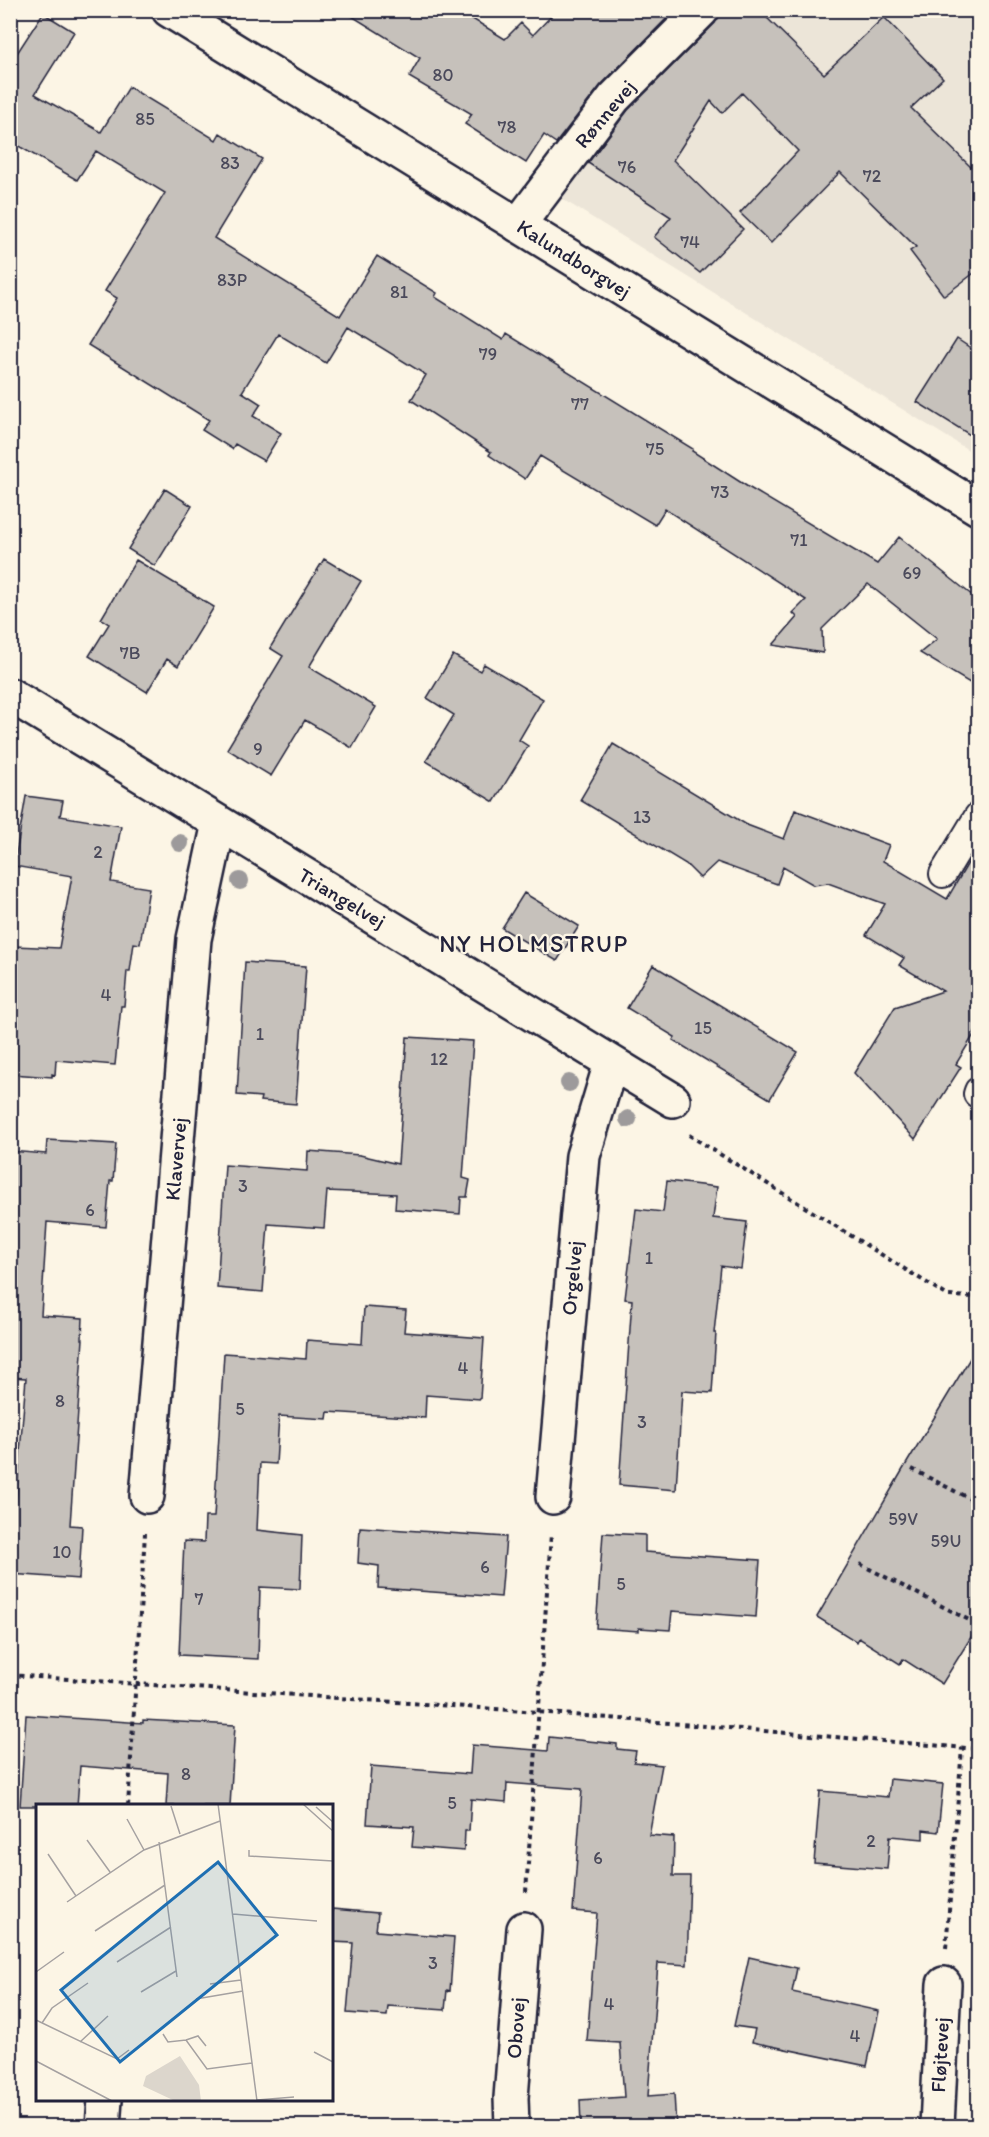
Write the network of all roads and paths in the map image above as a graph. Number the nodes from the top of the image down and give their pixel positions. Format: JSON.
{"nodes":[{"id":1,"x":169,"y":10,"type":"edge"},
{"id":2,"x":702,"y":10,"type":"edge"},
{"id":3,"x":518,"y":225,"type":"junction"},
{"id":4,"x":978,"y":508,"type":"edge"},
{"id":5,"x":10,"y":695,"type":"edge"},
{"id":6,"x":978,"y":816,"type":"edge"},
{"id":7,"x":219,"y":823,"type":"junction"},
{"id":8,"x":943,"y":874,"type":"dead end"},
{"id":9,"x":611,"y":1063,"type":"junction"},
{"id":10,"x":673,"y":1101,"type":"joint"},
{"id":11,"x":978,"y":1297,"type":"edge"},
{"id":12,"x":912,"y":1469,"type":"dead end"},
{"id":13,"x":147,"y":1496,"type":"joint"},
{"id":14,"x":553,"y":1497,"type":"joint"},
{"id":15,"x":978,"y":1503,"type":"edge"},
{"id":16,"x":860,"y":1564,"type":"dead end"},
{"id":17,"x":978,"y":1621,"type":"edge"},
{"id":18,"x":10,"y":1675,"type":"edge"},
{"id":19,"x":135,"y":1684,"type":"junction"},
{"id":20,"x":538,"y":1712,"type":"junction"},
{"id":21,"x":962,"y":1748,"type":"junction"},
{"id":22,"x":978,"y":1749,"type":"edge"},
{"id":23,"x":128,"y":1804,"type":"edge"},
{"id":24,"x":524,"y":1929,"type":"joint"},
{"id":25,"x":944,"y":1984,"type":"joint"},
{"id":26,"x":105,"y":2101,"type":"edge"},
{"id":27,"x":103,"y":2127,"type":"edge"},
{"id":28,"x":512,"y":2127,"type":"edge"},
{"id":29,"x":937,"y":2127,"type":"edge"}],
"edges":[{"from":1,"to":3,"type":"street","name":"Kalundborgvej"},
{"from":2,"to":3,"type":"street","name":"Rønnevej"},
{"from":3,"to":4,"type":"street","name":"Kalundborgvej"},
{"from":5,"to":7,"type":"street","name":"Triangelvej"},
{"from":6,"to":8,"type":"lane"},
{"from":7,"to":9,"type":"street","name":"Triangelvej"},
{"from":7,"to":13,"type":"street","name":"Klavervej"},
{"from":9,"to":10,"type":"street","name":"Triangelvej"},
{"from":9,"to":14,"type":"street","name":"Orgelvej"},
{"from":10,"to":11,"type":"path"},
{"from":12,"to":15,"type":"path"},
{"from":13,"to":19,"type":"path"},
{"from":14,"to":20,"type":"path"},
{"from":16,"to":17,"type":"path"},
{"from":18,"to":19,"type":"path"},
{"from":19,"to":20,"type":"path"},
{"from":19,"to":23,"type":"path"},
{"from":20,"to":21,"type":"path"},
{"from":20,"to":24,"type":"path"},
{"from":21,"to":22,"type":"path"},
{"from":21,"to":25,"type":"path"},
{"from":24,"to":28,"type":"street","name":"Obovej"},
{"from":25,"to":29,"type":"street","name":"Fløjtevej"},
{"from":26,"to":27,"type":"street"}]}
